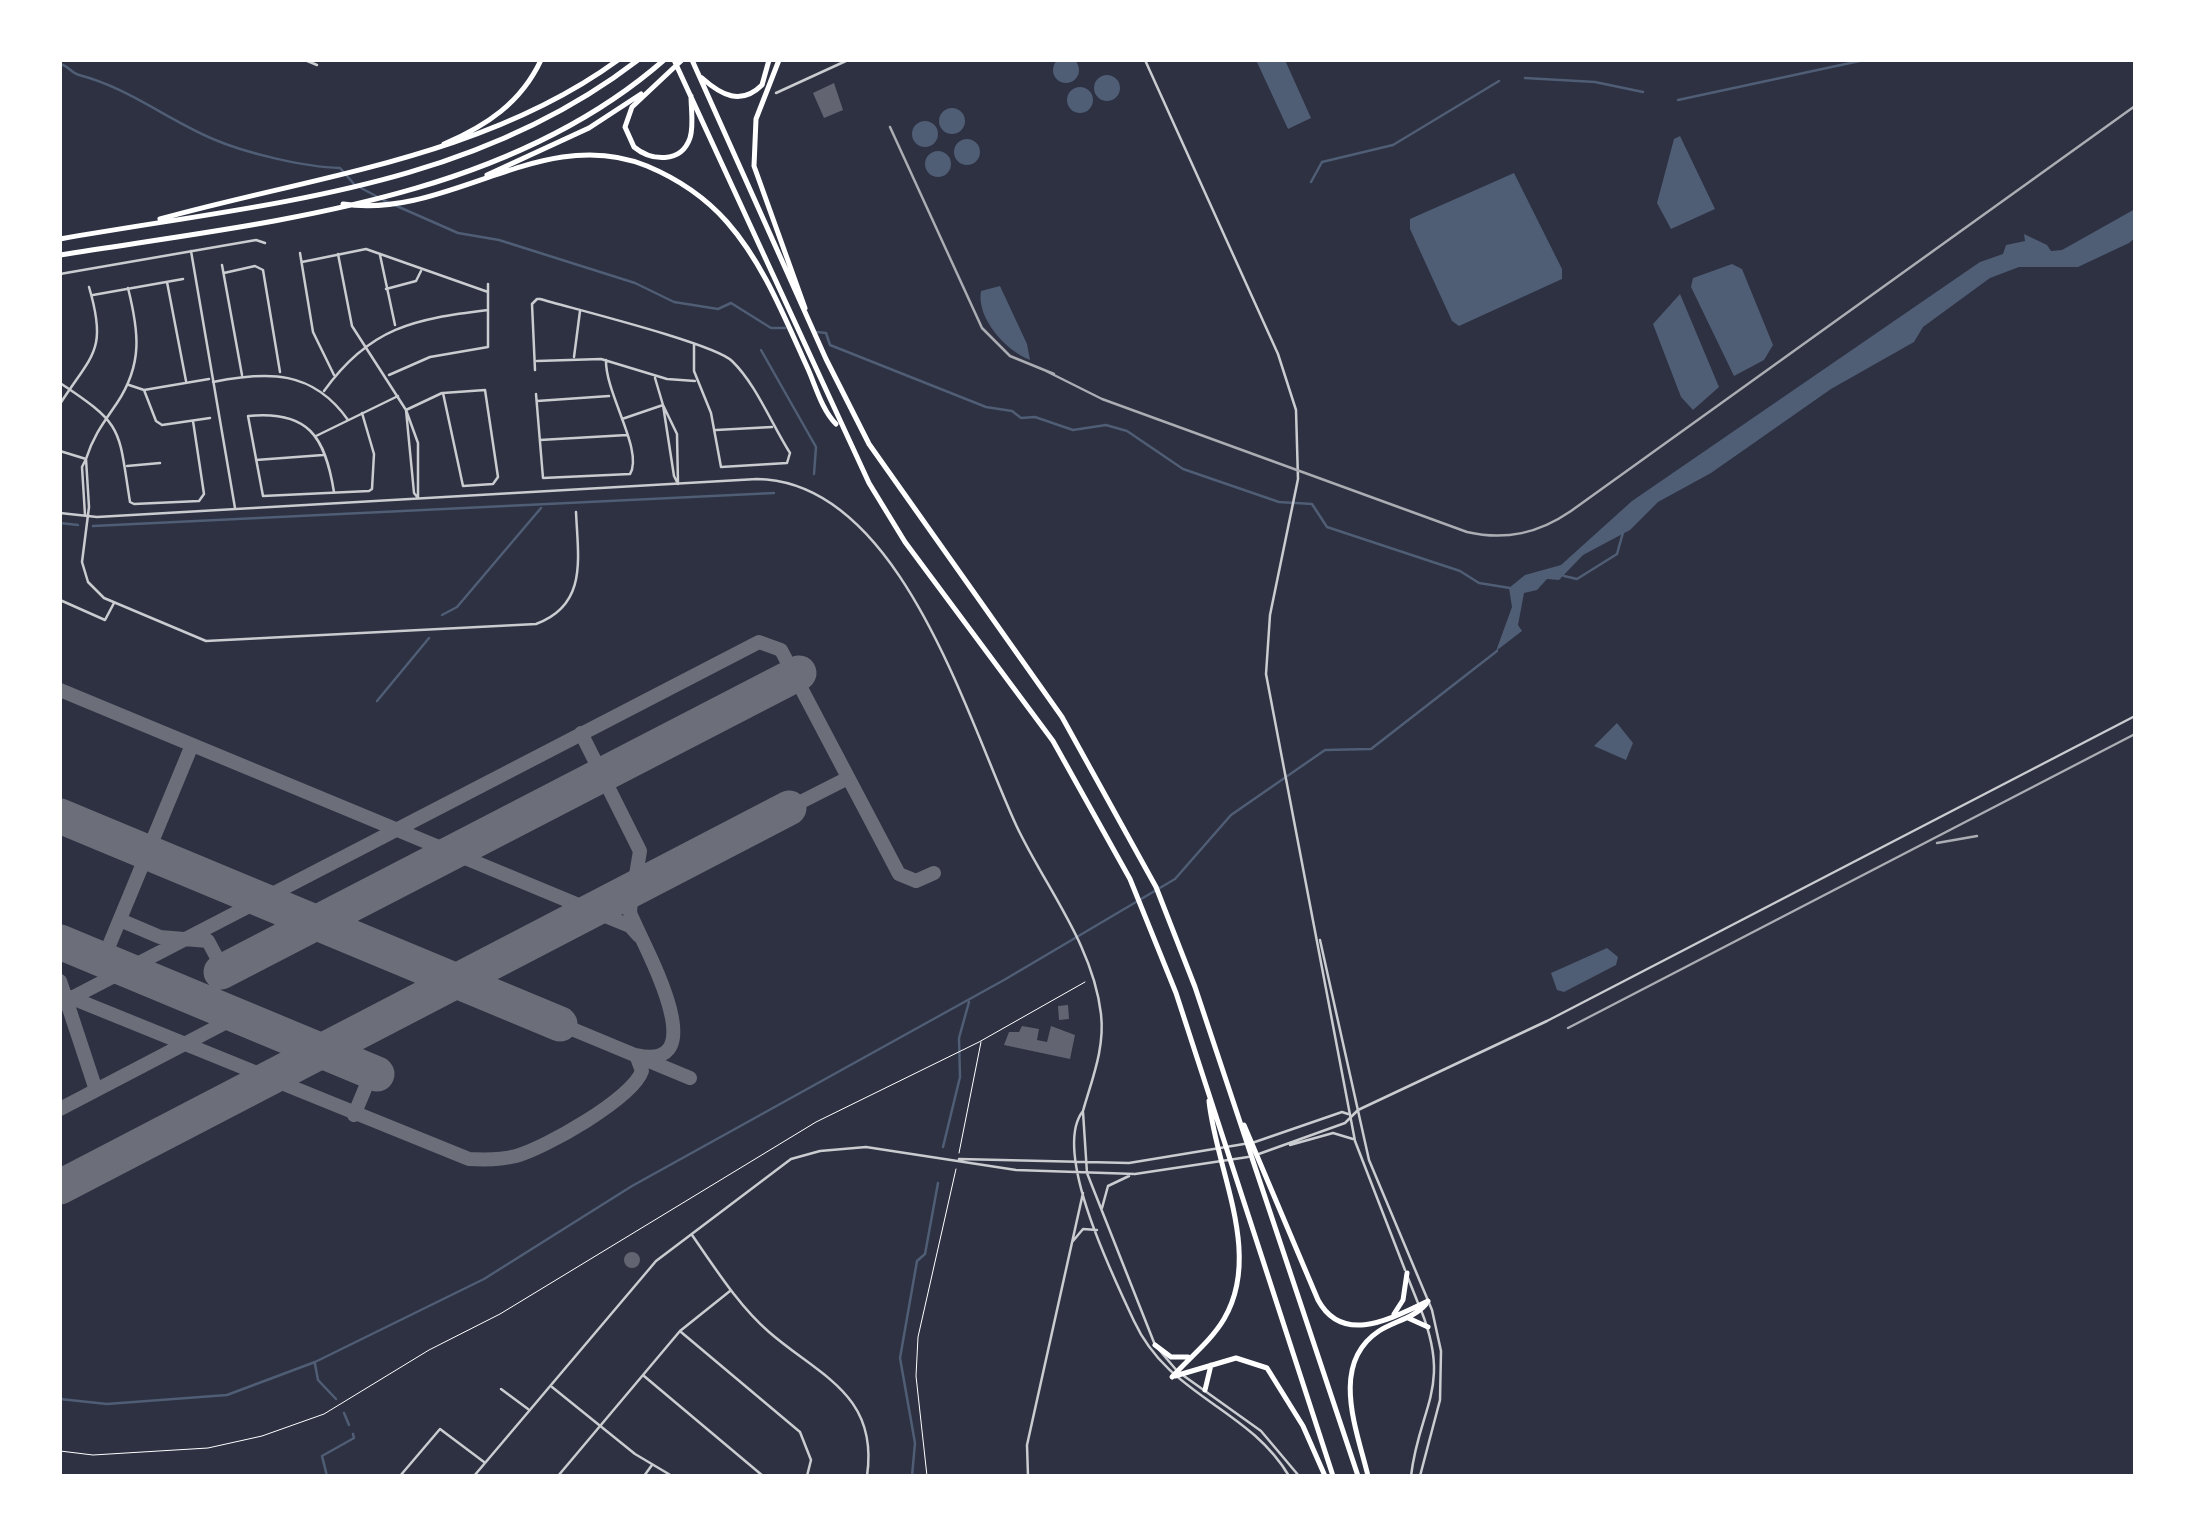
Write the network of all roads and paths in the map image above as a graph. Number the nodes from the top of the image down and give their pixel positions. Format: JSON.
{"nodes":[{"id":1,"x":305,"y":60,"type":"edge"},
{"id":2,"x":541,"y":60,"type":"edge"},
{"id":3,"x":618,"y":60,"type":"edge"},
{"id":4,"x":638,"y":60,"type":"edge"},
{"id":5,"x":664,"y":60,"type":"edge"},
{"id":6,"x":674,"y":60,"type":"edge"},
{"id":7,"x":682,"y":60,"type":"edge"},
{"id":8,"x":692,"y":60,"type":"edge"},
{"id":9,"x":769,"y":60,"type":"edge"},
{"id":10,"x":779,"y":60,"type":"edge"},
{"id":11,"x":848,"y":60,"type":"edge"},
{"id":12,"x":1146,"y":60,"type":"edge"},
{"id":13,"x":317,"y":65,"type":"dead end"},
{"id":14,"x":699,"y":75,"type":"junction"},
{"id":15,"x":648,"y":90,"type":"junction"},
{"id":16,"x":690,"y":94,"type":"junction"},
{"id":17,"x":776,"y":94,"type":"dead end"},
{"id":18,"x":426,"y":151,"type":"junction"},
{"id":19,"x":451,"y":190,"type":"junction"},
{"id":20,"x":343,"y":204,"type":"junction"},
{"id":21,"x":138,"y":225,"type":"junction"},
{"id":22,"x":60,"y":238,"type":"edge"},
{"id":23,"x":265,"y":242,"type":"dead end"},
{"id":24,"x":191,"y":251,"type":"junction"},
{"id":25,"x":300,"y":253,"type":"dead end"},
{"id":26,"x":338,"y":254,"type":"junction"},
{"id":27,"x":60,"y":255,"type":"edge"},
{"id":28,"x":380,"y":255,"type":"junction"},
{"id":29,"x":302,"y":262,"type":"junction"},
{"id":30,"x":222,"y":266,"type":"dead end"},
{"id":31,"x":421,"y":270,"type":"junction"},
{"id":32,"x":60,"y":274,"type":"edge"},
{"id":33,"x":224,"y":274,"type":"junction"},
{"id":34,"x":183,"y":278,"type":"dead end"},
{"id":35,"x":166,"y":282,"type":"junction"},
{"id":36,"x":488,"y":284,"type":"dead end"},
{"id":37,"x":89,"y":287,"type":"dead end"},
{"id":38,"x":128,"y":288,"type":"junction"},
{"id":39,"x":385,"y":289,"type":"junction"},
{"id":40,"x":488,"y":292,"type":"junction"},
{"id":41,"x":91,"y":295,"type":"junction"},
{"id":42,"x":803,"y":303,"type":"junction"},
{"id":43,"x":488,"y":310,"type":"junction"},
{"id":44,"x":580,"y":311,"type":"junction"},
{"id":45,"x":395,"y":327,"type":"junction"},
{"id":46,"x":694,"y":344,"type":"junction"},
{"id":47,"x":363,"y":347,"type":"junction"},
{"id":48,"x":803,"y":352,"type":"junction"},
{"id":49,"x":574,"y":359,"type":"junction"},
{"id":50,"x":606,"y":360,"type":"junction"},
{"id":51,"x":535,"y":361,"type":"junction"},
{"id":52,"x":535,"y":370,"type":"dead end"},
{"id":53,"x":280,"y":374,"type":"junction"},
{"id":54,"x":655,"y":375,"type":"junction"},
{"id":55,"x":242,"y":376,"type":"junction"},
{"id":56,"x":335,"y":376,"type":"junction"},
{"id":57,"x":388,"y":376,"type":"junction"},
{"id":58,"x":213,"y":380,"type":"junction"},
{"id":59,"x":186,"y":381,"type":"junction"},
{"id":60,"x":697,"y":381,"type":"junction"},
{"id":61,"x":60,"y":383,"type":"edge"},
{"id":62,"x":128,"y":385,"type":"junction"},
{"id":63,"x":70,"y":389,"type":"junction"},
{"id":64,"x":144,"y":390,"type":"junction"},
{"id":65,"x":324,"y":391,"type":"junction"},
{"id":66,"x":443,"y":393,"type":"junction"},
{"id":67,"x":536,"y":394,"type":"dead end"},
{"id":68,"x":400,"y":395,"type":"junction"},
{"id":69,"x":610,"y":396,"type":"junction"},
{"id":70,"x":536,"y":401,"type":"junction"},
{"id":71,"x":60,"y":404,"type":"edge"},
{"id":72,"x":663,"y":406,"type":"junction"},
{"id":73,"x":406,"y":410,"type":"junction"},
{"id":74,"x":362,"y":413,"type":"junction"},
{"id":75,"x":108,"y":416,"type":"junction"},
{"id":76,"x":210,"y":418,"type":"dead end"},
{"id":77,"x":348,"y":420,"type":"junction"},
{"id":78,"x":620,"y":420,"type":"junction"},
{"id":79,"x":193,"y":421,"type":"junction"},
{"id":80,"x":773,"y":427,"type":"junction"},
{"id":81,"x":716,"y":430,"type":"junction"},
{"id":82,"x":628,"y":435,"type":"junction"},
{"id":83,"x":316,"y":436,"type":"junction"},
{"id":84,"x":539,"y":440,"type":"junction"},
{"id":85,"x":60,"y":451,"type":"edge"},
{"id":86,"x":324,"y":454,"type":"junction"},
{"id":87,"x":86,"y":459,"type":"junction"},
{"id":88,"x":256,"y":460,"type":"junction"},
{"id":89,"x":160,"y":464,"type":"dead end"},
{"id":90,"x":127,"y":466,"type":"junction"},
{"id":91,"x":678,"y":484,"type":"junction"},
{"id":92,"x":334,"y":492,"type":"junction"},
{"id":93,"x":418,"y":498,"type":"junction"},
{"id":94,"x":235,"y":509,"type":"junction"},
{"id":95,"x":576,"y":512,"type":"dead end"},
{"id":96,"x":60,"y":513,"type":"edge"},
{"id":97,"x":86,"y":516,"type":"junction"},
{"id":98,"x":60,"y":600,"type":"edge"},
{"id":99,"x":114,"y":603,"type":"junction"},
{"id":100,"x":2135,"y":716,"type":"edge"},
{"id":101,"x":1319,"y":938,"type":"junction"},
{"id":102,"x":1092,"y":979,"type":"junction"},
{"id":103,"x":981,"y":1041,"type":"junction"},
{"id":104,"x":1207,"y":1088,"type":"junction"},
{"id":105,"x":1358,"y":1110,"type":"junction"},
{"id":106,"x":1082,"y":1111,"type":"junction"},
{"id":107,"x":1349,"y":1114,"type":"junction"},
{"id":108,"x":1245,"y":1131,"type":"junction"},
{"id":109,"x":1356,"y":1142,"type":"junction"},
{"id":110,"x":1288,"y":1145,"type":"junction"},
{"id":111,"x":958,"y":1160,"type":"junction"},
{"id":112,"x":1073,"y":1163,"type":"junction"},
{"id":113,"x":1084,"y":1163,"type":"junction"},
{"id":114,"x":1076,"y":1172,"type":"junction"},
{"id":115,"x":1087,"y":1173,"type":"junction"},
{"id":116,"x":1135,"y":1174,"type":"junction"},
{"id":117,"x":1084,"y":1192,"type":"junction"},
{"id":118,"x":1102,"y":1214,"type":"junction"},
{"id":119,"x":1098,"y":1230,"type":"junction"},
{"id":120,"x":691,"y":1234,"type":"junction"},
{"id":121,"x":1072,"y":1242,"type":"junction"},
{"id":122,"x":1407,"y":1273,"type":"junction"},
{"id":123,"x":731,"y":1290,"type":"junction"},
{"id":124,"x":1428,"y":1301,"type":"junction"},
{"id":125,"x":1420,"y":1308,"type":"junction"},
{"id":126,"x":1392,"y":1316,"type":"junction"},
{"id":127,"x":1408,"y":1318,"type":"junction"},
{"id":128,"x":1428,"y":1327,"type":"junction"},
{"id":129,"x":680,"y":1331,"type":"junction"},
{"id":130,"x":1155,"y":1345,"type":"junction"},
{"id":131,"x":1190,"y":1356,"type":"junction"},
{"id":132,"x":1211,"y":1365,"type":"junction"},
{"id":133,"x":1176,"y":1374,"type":"junction"},
{"id":134,"x":642,"y":1376,"type":"junction"},
{"id":135,"x":551,"y":1386,"type":"junction"},
{"id":136,"x":501,"y":1389,"type":"dead end"},
{"id":137,"x":1206,"y":1390,"type":"junction"},
{"id":138,"x":529,"y":1410,"type":"junction"},
{"id":139,"x":600,"y":1426,"type":"junction"},
{"id":140,"x":60,"y":1450,"type":"edge"},
{"id":141,"x":485,"y":1463,"type":"junction"},
{"id":142,"x":653,"y":1464,"type":"junction"},
{"id":143,"x":400,"y":1476,"type":"edge"},
{"id":144,"x":474,"y":1476,"type":"edge"},
{"id":145,"x":558,"y":1476,"type":"edge"},
{"id":146,"x":644,"y":1476,"type":"edge"},
{"id":147,"x":672,"y":1476,"type":"edge"},
{"id":148,"x":763,"y":1476,"type":"edge"},
{"id":149,"x":806,"y":1476,"type":"edge"},
{"id":150,"x":867,"y":1476,"type":"edge"},
{"id":151,"x":927,"y":1476,"type":"edge"},
{"id":152,"x":1028,"y":1476,"type":"edge"},
{"id":153,"x":1289,"y":1476,"type":"edge"},
{"id":154,"x":1299,"y":1476,"type":"edge"},
{"id":155,"x":1326,"y":1476,"type":"edge"},
{"id":156,"x":1334,"y":1476,"type":"edge"},
{"id":157,"x":1358,"y":1476,"type":"edge"},
{"id":158,"x":1368,"y":1476,"type":"edge"},
{"id":159,"x":1411,"y":1476,"type":"edge"},
{"id":160,"x":1420,"y":1476,"type":"edge"}],
"edges":[{"from":1,"to":13,"type":"street"},
{"from":2,"to":18,"type":"highway"},
{"from":3,"to":18,"type":"highway"},
{"from":4,"to":21,"type":"highway"},
{"from":5,"to":20,"type":"highway"},
{"from":6,"to":16,"type":"highway"},
{"from":7,"to":15,"type":"highway"},
{"from":8,"to":14,"type":"highway"},
{"from":9,"to":14,"type":"highway"},
{"from":10,"to":42,"type":"highway"},
{"from":11,"to":17,"type":"street"},
{"from":12,"to":101,"type":"street"},
{"from":14,"to":42,"type":"highway"},
{"from":15,"to":16,"type":"highway"},
{"from":15,"to":19,"type":"highway"},
{"from":16,"to":48,"type":"highway"},
{"from":18,"to":21,"type":"highway"},
{"from":19,"to":20,"type":"highway"},
{"from":19,"to":48,"type":"highway"},
{"from":20,"to":27,"type":"highway"},
{"from":21,"to":22,"type":"highway"},
{"from":23,"to":24,"type":"street"},
{"from":24,"to":32,"type":"street"},
{"from":24,"to":58,"type":"street"},
{"from":25,"to":29,"type":"street"},
{"from":26,"to":28,"type":"street"},
{"from":26,"to":29,"type":"street"},
{"from":26,"to":47,"type":"street"},
{"from":28,"to":31,"type":"street"},
{"from":28,"to":39,"type":"street"},
{"from":29,"to":56,"type":"street"},
{"from":30,"to":33,"type":"street"},
{"from":31,"to":39,"type":"street"},
{"from":31,"to":40,"type":"street"},
{"from":33,"to":53,"type":"street"},
{"from":33,"to":55,"type":"street"},
{"from":34,"to":35,"type":"street"},
{"from":35,"to":38,"type":"street"},
{"from":35,"to":59,"type":"street"},
{"from":36,"to":40,"type":"street"},
{"from":37,"to":41,"type":"street"},
{"from":38,"to":41,"type":"street"},
{"from":38,"to":62,"type":"street"},
{"from":39,"to":45,"type":"street"},
{"from":40,"to":43,"type":"street"},
{"from":41,"to":63,"type":"street"},
{"from":42,"to":108,"type":"highway"},
{"from":43,"to":45,"type":"street"},
{"from":43,"to":57,"type":"street"},
{"from":44,"to":46,"type":"street"},
{"from":44,"to":49,"type":"street"},
{"from":44,"to":51,"type":"street"},
{"from":45,"to":47,"type":"street"},
{"from":46,"to":60,"type":"street"},
{"from":46,"to":80,"type":"street"},
{"from":47,"to":56,"type":"street"},
{"from":47,"to":57,"type":"street"},
{"from":48,"to":104,"type":"highway"},
{"from":49,"to":50,"type":"street"},
{"from":49,"to":51,"type":"street"},
{"from":50,"to":54,"type":"street"},
{"from":50,"to":69,"type":"street"},
{"from":51,"to":52,"type":"street"},
{"from":53,"to":55,"type":"street"},
{"from":53,"to":65,"type":"street"},
{"from":54,"to":60,"type":"street"},
{"from":54,"to":72,"type":"street"},
{"from":55,"to":58,"type":"street"},
{"from":56,"to":65,"type":"street"},
{"from":57,"to":68,"type":"street"},
{"from":58,"to":59,"type":"street"},
{"from":58,"to":94,"type":"street"},
{"from":59,"to":64,"type":"street"},
{"from":60,"to":81,"type":"street"},
{"from":61,"to":63,"type":"street"},
{"from":62,"to":64,"type":"street"},
{"from":62,"to":75,"type":"street"},
{"from":63,"to":71,"type":"street"},
{"from":63,"to":75,"type":"street"},
{"from":64,"to":79,"type":"street"},
{"from":65,"to":77,"type":"street"},
{"from":66,"to":66,"type":"street"},
{"from":66,"to":73,"type":"street"},
{"from":67,"to":70,"type":"street"},
{"from":68,"to":73,"type":"street"},
{"from":68,"to":74,"type":"street"},
{"from":69,"to":70,"type":"street"},
{"from":69,"to":78,"type":"street"},
{"from":70,"to":84,"type":"street"},
{"from":72,"to":78,"type":"street"},
{"from":72,"to":91,"type":"street"},
{"from":73,"to":93,"type":"street"},
{"from":74,"to":77,"type":"street"},
{"from":74,"to":92,"type":"street"},
{"from":75,"to":87,"type":"street"},
{"from":75,"to":90,"type":"street"},
{"from":76,"to":79,"type":"street"},
{"from":77,"to":83,"type":"street"},
{"from":78,"to":82,"type":"street"},
{"from":79,"to":90,"type":"street"},
{"from":80,"to":81,"type":"street"},
{"from":80,"to":81,"type":"street"},
{"from":82,"to":84,"type":"street"},
{"from":82,"to":84,"type":"street"},
{"from":83,"to":86,"type":"street"},
{"from":83,"to":88,"type":"street"},
{"from":85,"to":87,"type":"street"},
{"from":86,"to":88,"type":"street"},
{"from":86,"to":92,"type":"street"},
{"from":87,"to":97,"type":"street"},
{"from":88,"to":92,"type":"street"},
{"from":89,"to":90,"type":"street"},
{"from":91,"to":93,"type":"street"},
{"from":91,"to":102,"type":"street"},
{"from":93,"to":94,"type":"street"},
{"from":94,"to":97,"type":"street"},
{"from":95,"to":99,"type":"street"},
{"from":96,"to":97,"type":"street"},
{"from":97,"to":99,"type":"street"},
{"from":98,"to":99,"type":"street"},
{"from":100,"to":105,"type":"street"},
{"from":101,"to":105,"type":"street"},
{"from":101,"to":107,"type":"street"},
{"from":102,"to":103,"type":"path"},
{"from":102,"to":106,"type":"street"},
{"from":103,"to":111,"type":"path"},
{"from":103,"to":140,"type":"path"},
{"from":104,"to":131,"type":"highway"},
{"from":104,"to":156,"type":"highway"},
{"from":105,"to":107,"type":"street"},
{"from":105,"to":124,"type":"street"},
{"from":106,"to":112,"type":"street"},
{"from":106,"to":113,"type":"street"},
{"from":107,"to":109,"type":"street"},
{"from":107,"to":110,"type":"street"},
{"from":107,"to":113,"type":"street"},
{"from":108,"to":126,"type":"highway"},
{"from":108,"to":157,"type":"highway"},
{"from":109,"to":110,"type":"street"},
{"from":109,"to":122,"type":"street"},
{"from":110,"to":116,"type":"street"},
{"from":111,"to":112,"type":"street"},
{"from":111,"to":114,"type":"street"},
{"from":111,"to":120,"type":"street"},
{"from":111,"to":151,"type":"path"},
{"from":112,"to":113,"type":"street"},
{"from":112,"to":114,"type":"street"},
{"from":113,"to":115,"type":"street"},
{"from":114,"to":115,"type":"street"},
{"from":114,"to":117,"type":"street"},
{"from":115,"to":116,"type":"street"},
{"from":115,"to":118,"type":"street"},
{"from":116,"to":118,"type":"street"},
{"from":117,"to":119,"type":"street"},
{"from":117,"to":121,"type":"street"},
{"from":118,"to":130,"type":"street"},
{"from":119,"to":121,"type":"street"},
{"from":119,"to":133,"type":"street"},
{"from":120,"to":123,"type":"street"},
{"from":120,"to":135,"type":"street"},
{"from":121,"to":152,"type":"street"},
{"from":122,"to":125,"type":"street"},
{"from":122,"to":126,"type":"highway"},
{"from":123,"to":129,"type":"street"},
{"from":123,"to":150,"type":"street"},
{"from":124,"to":125,"type":"highway"},
{"from":124,"to":160,"type":"street"},
{"from":125,"to":126,"type":"highway"},
{"from":125,"to":127,"type":"highway"},
{"from":125,"to":128,"type":"street"},
{"from":127,"to":128,"type":"highway"},
{"from":127,"to":158,"type":"highway"},
{"from":128,"to":159,"type":"street"},
{"from":129,"to":134,"type":"street"},
{"from":129,"to":149,"type":"street"},
{"from":130,"to":131,"type":"highway"},
{"from":130,"to":133,"type":"street"},
{"from":131,"to":133,"type":"highway"},
{"from":132,"to":133,"type":"highway"},
{"from":132,"to":137,"type":"highway"},
{"from":132,"to":155,"type":"highway"},
{"from":133,"to":137,"type":"street"},
{"from":133,"to":153,"type":"street"},
{"from":134,"to":139,"type":"street"},
{"from":134,"to":148,"type":"street"},
{"from":135,"to":138,"type":"street"},
{"from":135,"to":139,"type":"street"},
{"from":136,"to":138,"type":"street"},
{"from":137,"to":154,"type":"street"},
{"from":138,"to":141,"type":"street"},
{"from":139,"to":142,"type":"street"},
{"from":139,"to":145,"type":"street"},
{"from":141,"to":143,"type":"street"},
{"from":141,"to":144,"type":"street"},
{"from":142,"to":146,"type":"street"},
{"from":142,"to":147,"type":"street"}]}
